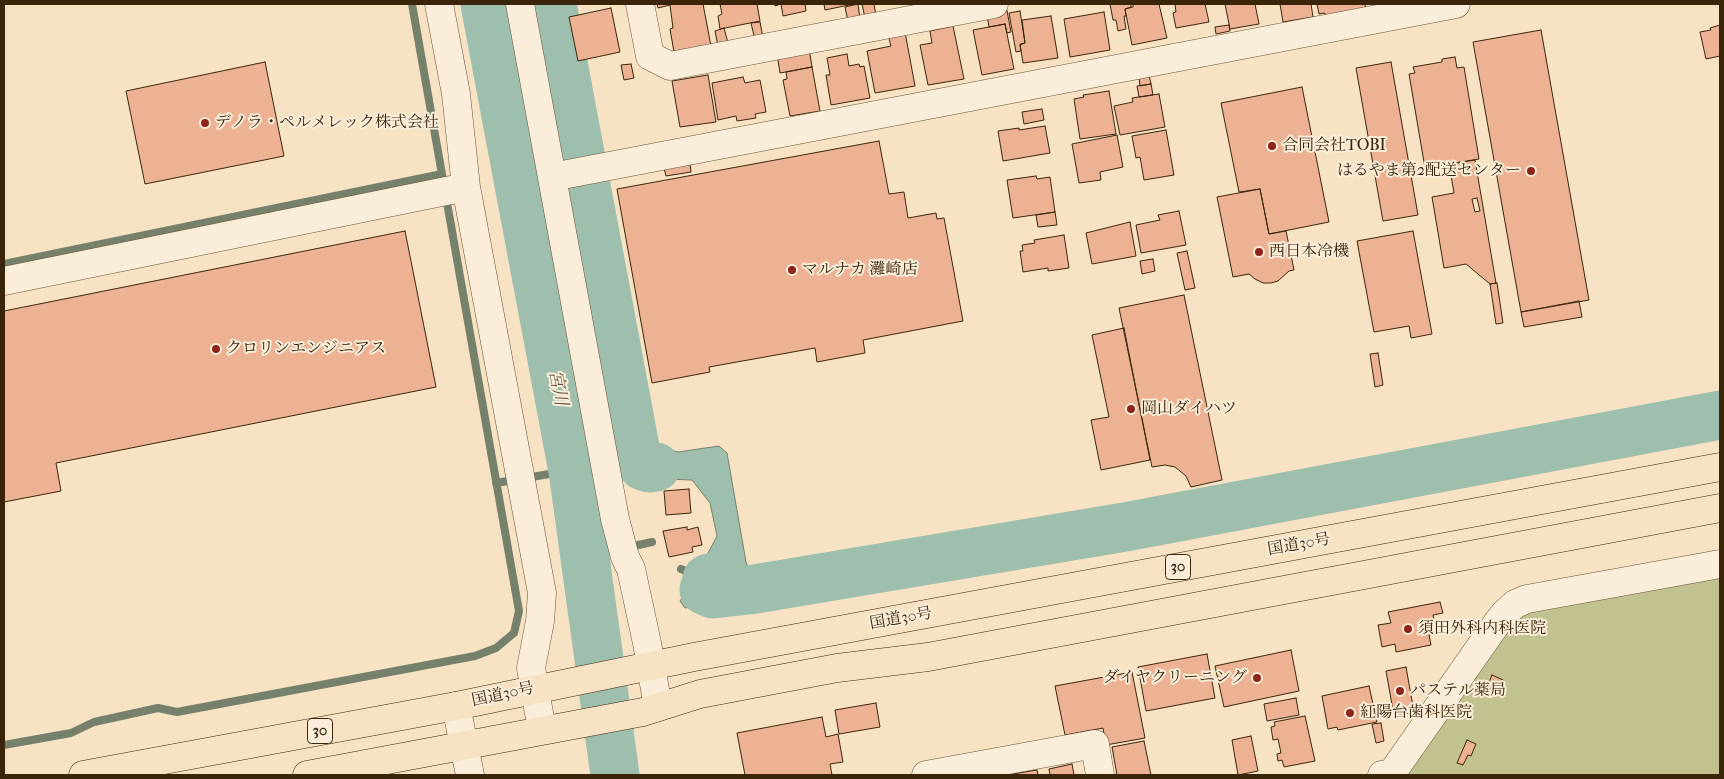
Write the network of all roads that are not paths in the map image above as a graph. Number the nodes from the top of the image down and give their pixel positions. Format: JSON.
{"nodes":[{"id":1,"x":439,"y":4,"type":"edge"},
{"id":2,"x":520,"y":4,"type":"edge"},
{"id":3,"x":640,"y":4,"type":"edge"},
{"id":4,"x":994,"y":4,"type":"edge"},
{"id":5,"x":1456,"y":4,"type":"edge"},
{"id":6,"x":574,"y":172,"type":"junction"},
{"id":7,"x":452,"y":190,"type":"junction"},
{"id":8,"x":4,"y":281,"type":"edge"},
{"id":9,"x":1720,"y":467,"type":"edge"},
{"id":10,"x":1720,"y":508,"type":"edge"},
{"id":11,"x":1720,"y":564,"type":"edge"},
{"id":12,"x":643,"y":667,"type":"junction"},
{"id":13,"x":546,"y":686,"type":"junction"},
{"id":14,"x":456,"y":706,"type":"junction"},
{"id":15,"x":650,"y":709,"type":"junction"},
{"id":16,"x":554,"y":728,"type":"junction"},
{"id":17,"x":464,"y":746,"type":"junction"},
{"id":18,"x":83,"y":775,"type":"edge"},
{"id":19,"x":307,"y":775,"type":"edge"},
{"id":20,"x":470,"y":775,"type":"edge"},
{"id":21,"x":926,"y":775,"type":"edge"},
{"id":22,"x":1100,"y":775,"type":"edge"},
{"id":23,"x":1389,"y":775,"type":"edge"}],
"edges":[{"from":1,"to":7,"type":"street"},
{"from":2,"to":6,"type":"street"},
{"from":3,"to":4,"type":"street"},
{"from":5,"to":6,"type":"street"},
{"from":6,"to":12,"type":"street"},
{"from":7,"to":8,"type":"street"},
{"from":7,"to":13,"type":"street"},
{"from":9,"to":12,"type":"highway","name":"国道30号","number":"30"},
{"from":10,"to":15,"type":"highway"},
{"from":11,"to":23,"type":"street"},
{"from":12,"to":13,"type":"highway","name":"国道30号","number":"30"},
{"from":12,"to":15,"type":"street"},
{"from":13,"to":14,"type":"highway","name":"国道30号","number":"30"},
{"from":13,"to":16,"type":"street"},
{"from":14,"to":17,"type":"street"},
{"from":14,"to":18,"type":"highway","name":"国道30号","number":"30"},
{"from":15,"to":16,"type":"highway"},
{"from":16,"to":17,"type":"highway"},
{"from":17,"to":19,"type":"highway"},
{"from":17,"to":20,"type":"street"},
{"from":21,"to":22,"type":"street"}]}
